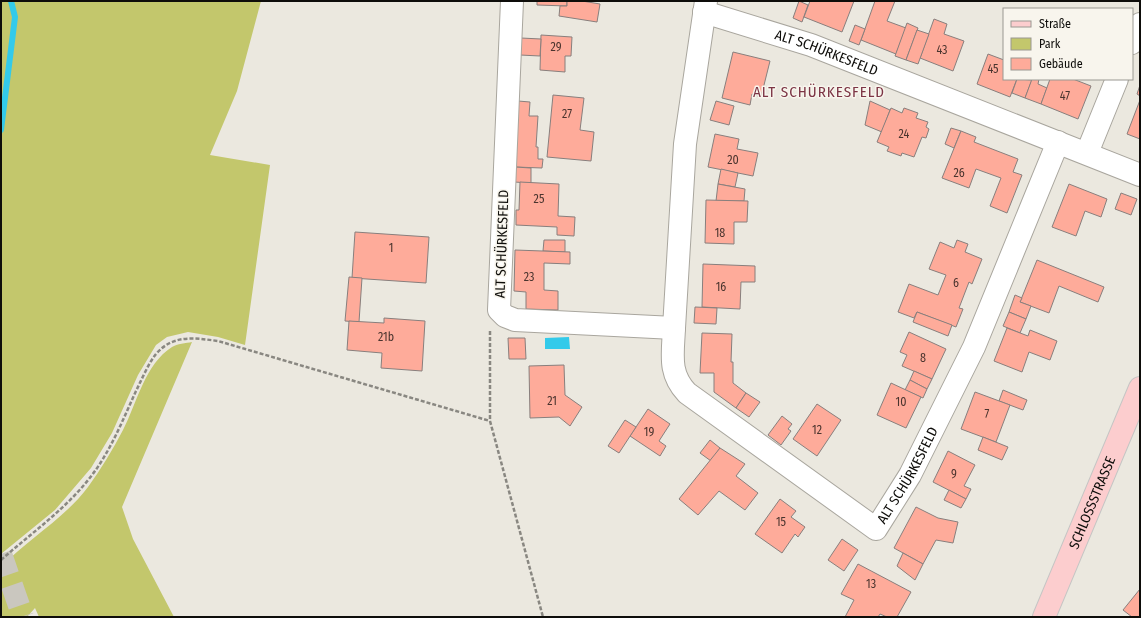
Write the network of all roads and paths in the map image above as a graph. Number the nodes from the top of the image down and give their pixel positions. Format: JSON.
{"nodes":[{"id":1,"x":512,"y":1,"type":"edge"},
{"id":2,"x":705,"y":6,"type":"edge"},
{"id":3,"x":1140,"y":24,"type":"edge"},
{"id":4,"x":1133,"y":42,"type":"edge"},
{"id":5,"x":1117,"y":80,"type":"edge"},
{"id":6,"x":1058,"y":142,"type":"junction"},
{"id":7,"x":1087,"y":153,"type":"junction"},
{"id":8,"x":1140,"y":175,"type":"edge"},
{"id":9,"x":499,"y":310,"type":"junction"},
{"id":10,"x":674,"y":328,"type":"junction"},
{"id":11,"x":1140,"y":388,"type":"edge"},
{"id":12,"x":490,"y":421,"type":"junction"},
{"id":13,"x":1,"y":560,"type":"edge"},
{"id":14,"x":543,"y":617,"type":"edge"},
{"id":15,"x":1044,"y":617,"type":"edge"}],
"edges":[{"from":1,"to":9,"type":"street","name":"ALT SCHÜRKESFELD"},
{"from":2,"to":6,"type":"street","name":"ALT SCHÜRKESFELD"},
{"from":2,"to":10,"type":"street","name":"ALT SCHÜRKESFELD"},
{"from":3,"to":4,"type":"street"},
{"from":5,"to":7,"type":"street"},
{"from":6,"to":7,"type":"street","name":"ALT SCHÜRKESFELD"},
{"from":6,"to":10,"type":"street","name":"ALT SCHÜRKESFELD"},
{"from":7,"to":8,"type":"street","name":"ALT SCHÜRKESFELD"},
{"from":9,"to":10,"type":"street","name":"ALT SCHÜRKESFELD"},
{"from":9,"to":12,"type":"path"},
{"from":11,"to":15,"type":"main road","name":"SCHLOSSSTRASSE"},
{"from":12,"to":13,"type":"path"},
{"from":12,"to":14,"type":"path"}]}
